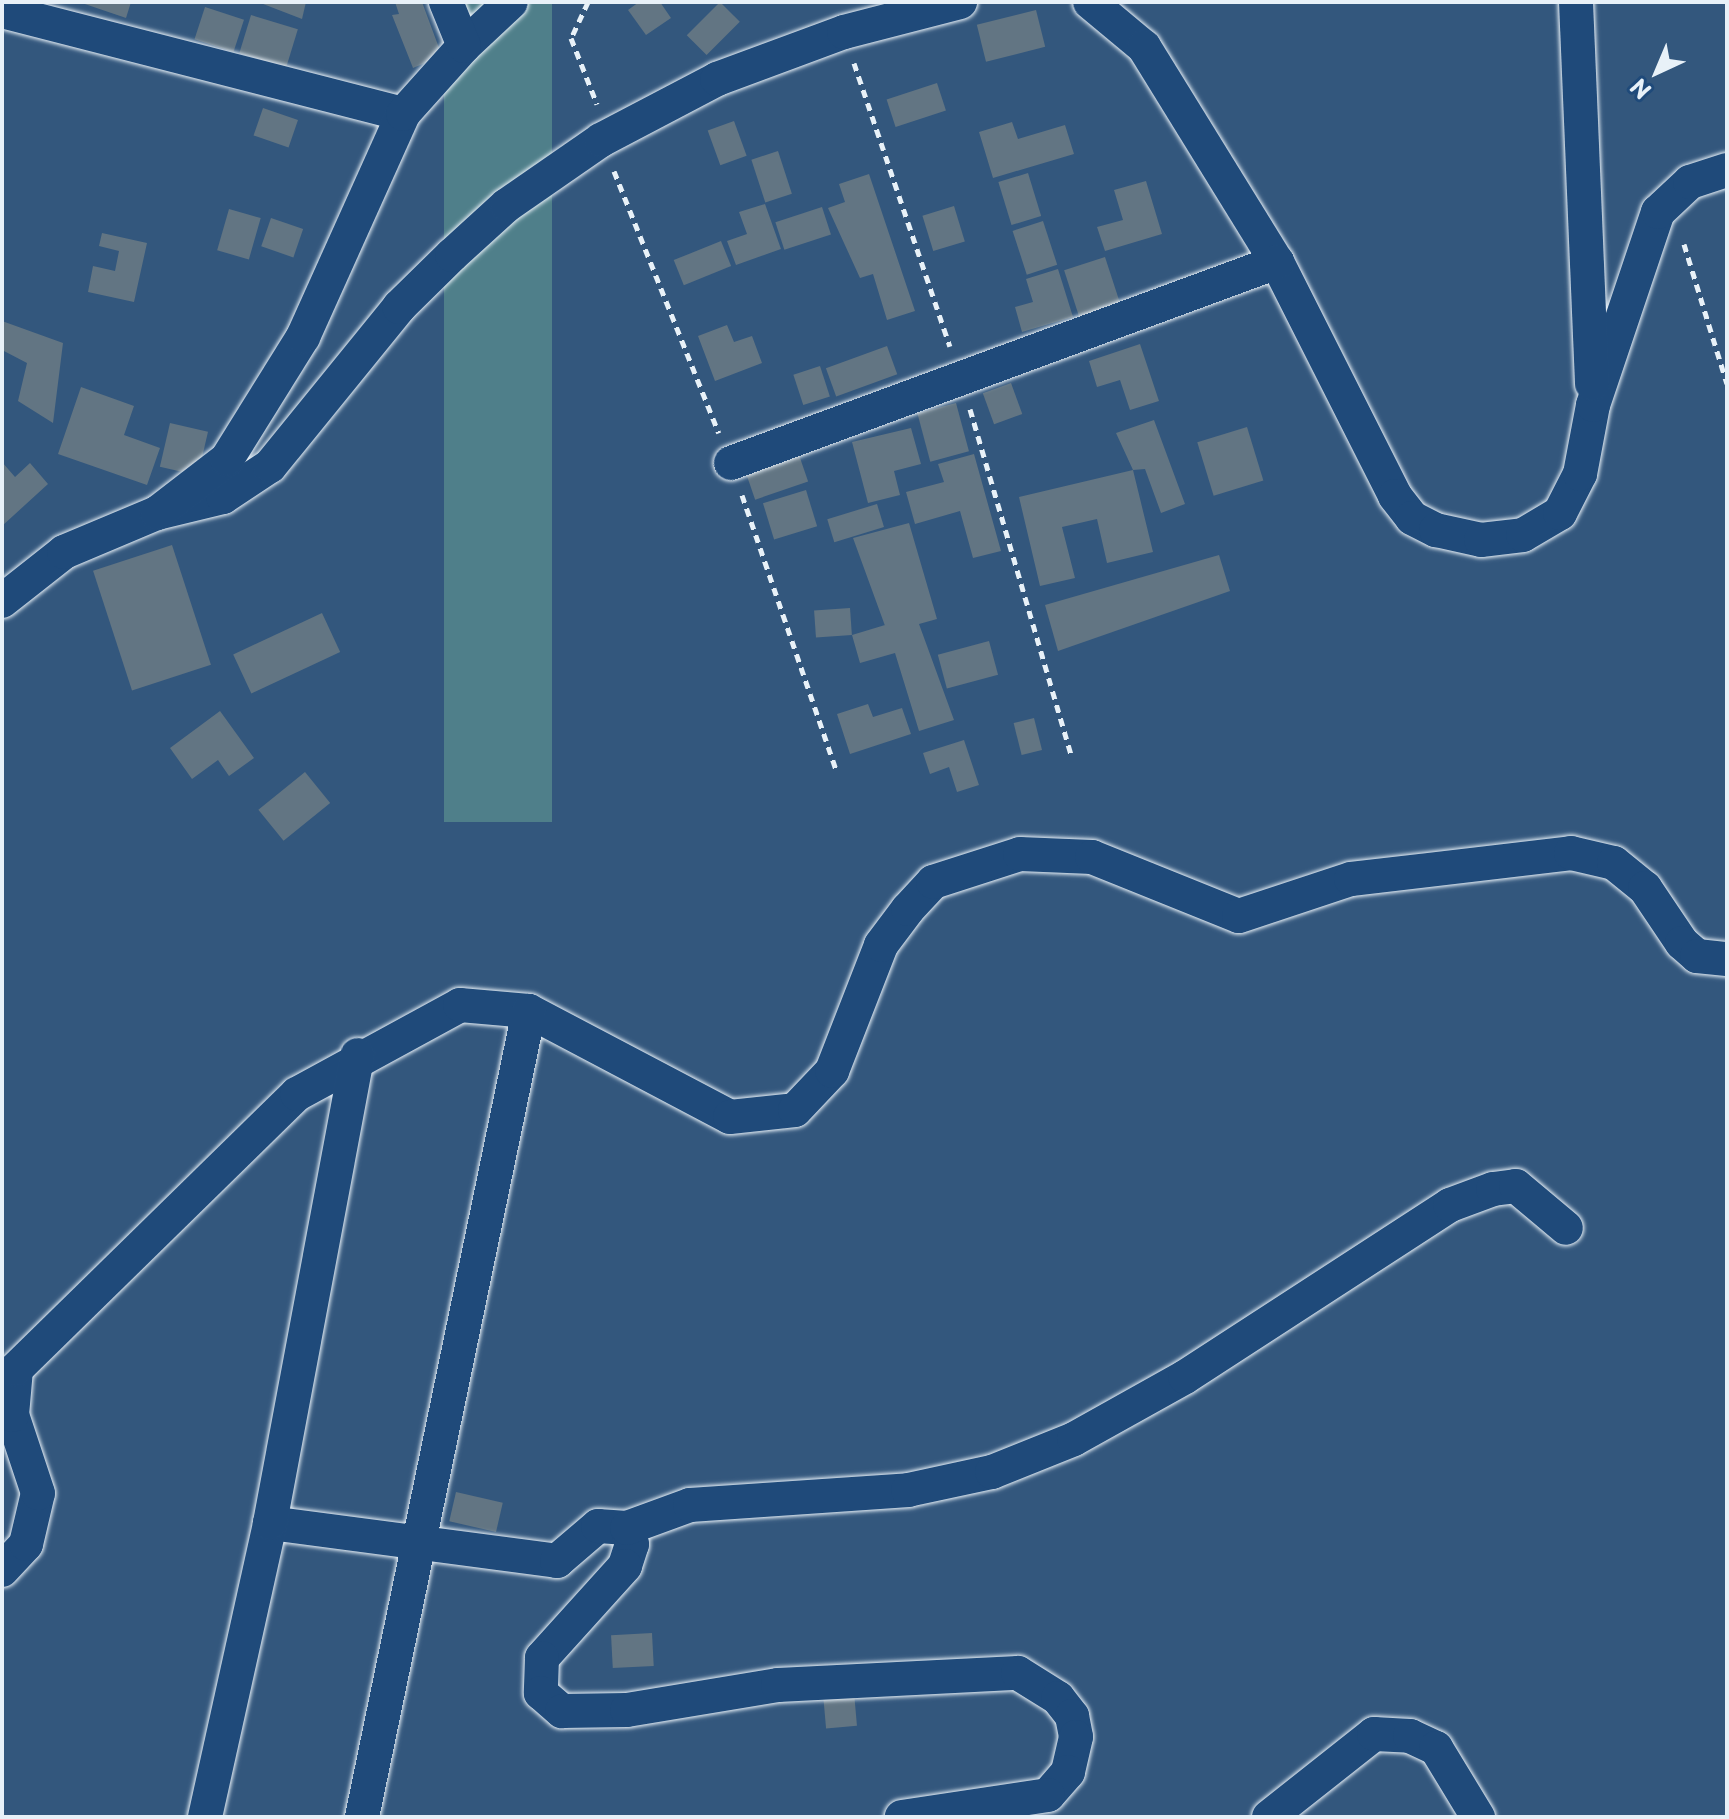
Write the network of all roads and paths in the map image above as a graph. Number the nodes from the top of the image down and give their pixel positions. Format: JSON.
{"nodes":[{"id":1,"x":446,"y":2,"type":"edge"},
{"id":2,"x":511,"y":2,"type":"edge"},
{"id":3,"x":588,"y":2,"type":"edge"},
{"id":4,"x":960,"y":2,"type":"edge"},
{"id":5,"x":1090,"y":2,"type":"edge"},
{"id":6,"x":1576,"y":2,"type":"edge"},
{"id":7,"x":2,"y":11,"type":"edge"},
{"id":8,"x":844,"y":32,"type":"junction"},
{"id":9,"x":464,"y":46,"type":"junction"},
{"id":10,"x":403,"y":114,"type":"junction"},
{"id":11,"x":601,"y":140,"type":"junction"},
{"id":12,"x":1727,"y":170,"type":"edge"},
{"id":13,"x":1670,"y":197,"type":"junction"},
{"id":14,"x":1277,"y":262,"type":"junction"},
{"id":15,"x":962,"y":381,"type":"junction"},
{"id":16,"x":1727,"y":384,"type":"edge"},
{"id":17,"x":1593,"y":405,"type":"junction"},
{"id":18,"x":731,"y":463,"type":"junction"},
{"id":19,"x":157,"y":513,"type":"junction"},
{"id":20,"x":2,"y":601,"type":"edge"},
{"id":21,"x":1072,"y":757,"type":"dead end"},
{"id":22,"x":837,"y":772,"type":"dead end"},
{"id":23,"x":1727,"y":959,"type":"edge"},
{"id":24,"x":529,"y":1011,"type":"junction"},
{"id":25,"x":358,"y":1055,"type":"junction"},
{"id":26,"x":1566,"y":1228,"type":"dead end"},
{"id":27,"x":270,"y":1523,"type":"junction"},
{"id":28,"x":627,"y":1528,"type":"junction"},
{"id":29,"x":422,"y":1541,"type":"junction"},
{"id":30,"x":2,"y":1570,"type":"edge"},
{"id":31,"x":205,"y":1817,"type":"edge"},
{"id":32,"x":362,"y":1817,"type":"edge"},
{"id":33,"x":902,"y":1817,"type":"edge"},
{"id":34,"x":1269,"y":1817,"type":"edge"},
{"id":35,"x":1478,"y":1817,"type":"edge"}],
"edges":[{"from":1,"to":9,"type":"street"},
{"from":2,"to":9,"type":"street"},
{"from":3,"to":11,"type":"path"},
{"from":4,"to":8,"type":"street"},
{"from":5,"to":14,"type":"street"},
{"from":6,"to":17,"type":"street"},
{"from":7,"to":10,"type":"street"},
{"from":8,"to":11,"type":"street"},
{"from":8,"to":15,"type":"path"},
{"from":9,"to":10,"type":"street"},
{"from":10,"to":19,"type":"street"},
{"from":11,"to":18,"type":"path"},
{"from":11,"to":19,"type":"street"},
{"from":12,"to":13,"type":"street"},
{"from":13,"to":16,"type":"path"},
{"from":13,"to":17,"type":"street"},
{"from":14,"to":15,"type":"street"},
{"from":14,"to":17,"type":"street"},
{"from":15,"to":18,"type":"street"},
{"from":15,"to":21,"type":"path"},
{"from":18,"to":22,"type":"path"},
{"from":19,"to":20,"type":"street"},
{"from":23,"to":24,"type":"street"},
{"from":24,"to":25,"type":"street"},
{"from":24,"to":29,"type":"street"},
{"from":25,"to":27,"type":"street"},
{"from":25,"to":30,"type":"street"},
{"from":26,"to":28,"type":"street"},
{"from":27,"to":29,"type":"street"},
{"from":27,"to":31,"type":"street"},
{"from":28,"to":29,"type":"street"},
{"from":28,"to":33,"type":"street"},
{"from":29,"to":32,"type":"street"},
{"from":34,"to":35,"type":"street"}]}
